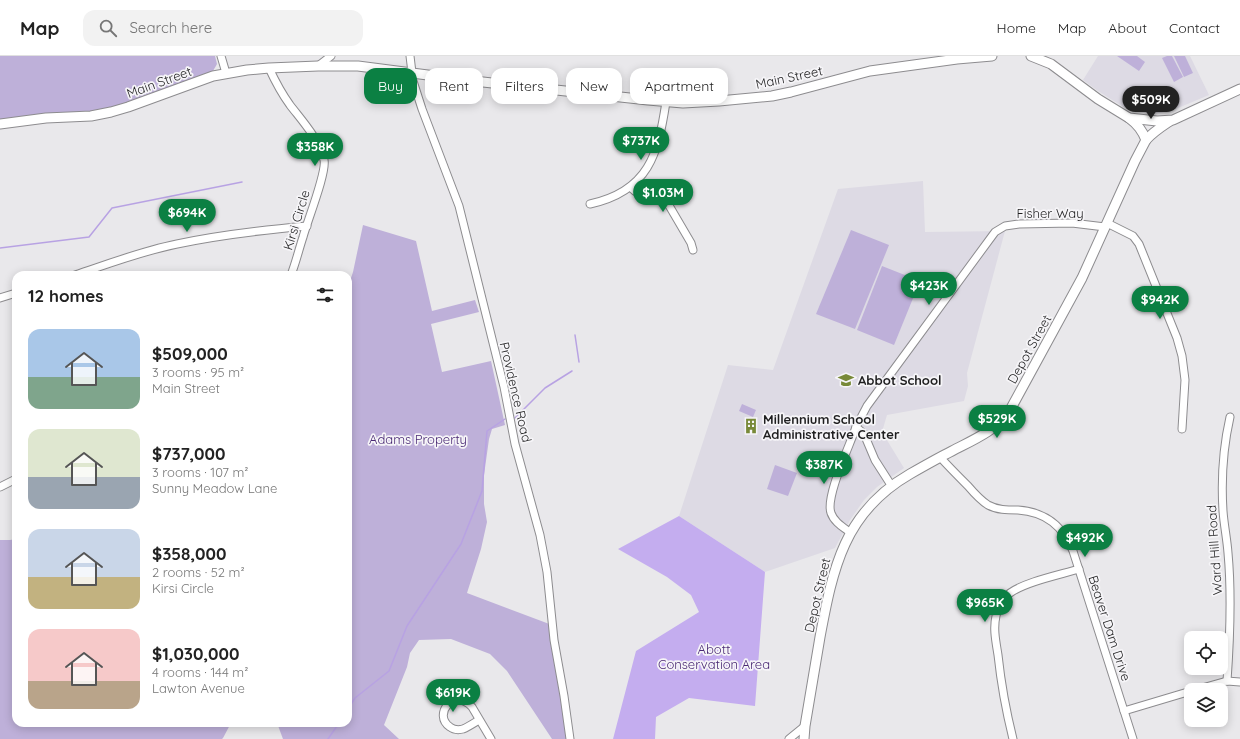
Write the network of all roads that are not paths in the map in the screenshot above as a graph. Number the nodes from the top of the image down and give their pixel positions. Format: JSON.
{"nodes":[{"id":1,"x":221,"y":56,"type":"edge"},
{"id":2,"x":330,"y":56,"type":"edge"},
{"id":3,"x":410,"y":56,"type":"edge"},
{"id":4,"x":992,"y":56,"type":"edge"},
{"id":5,"x":1032,"y":56,"type":"edge"},
{"id":6,"x":318,"y":66,"type":"junction"},
{"id":7,"x":269,"y":68,"type":"junction"},
{"id":8,"x":372,"y":68,"type":"edge"},
{"id":9,"x":411,"y":68,"type":"edge"},
{"id":10,"x":226,"y":73,"type":"junction"},
{"id":11,"x":417,"y":75,"type":"edge"},
{"id":12,"x":1240,"y":89,"type":"edge"},
{"id":13,"x":417,"y":93,"type":"edge"},
{"id":14,"x":630,"y":98,"type":"edge"},
{"id":15,"x":728,"y":100,"type":"edge"},
{"id":16,"x":666,"y":104,"type":"edge"},
{"id":17,"x":1129,"y":118,"type":"junction"},
{"id":18,"x":1173,"y":120,"type":"junction"},
{"id":19,"x":0,"y":124,"type":"edge"},
{"id":20,"x":1146,"y":140,"type":"junction"},
{"id":21,"x":630,"y":187,"type":"junction"},
{"id":22,"x":590,"y":204,"type":"dead end"},
{"id":23,"x":1106,"y":225,"type":"junction"},
{"id":24,"x":307,"y":226,"type":"junction"},
{"id":25,"x":693,"y":250,"type":"dead end"},
{"id":26,"x":87,"y":271,"type":"edge"},
{"id":27,"x":292,"y":271,"type":"edge"},
{"id":28,"x":12,"y":294,"type":"edge"},
{"id":29,"x":0,"y":298,"type":"edge"},
{"id":30,"x":1230,"y":417,"type":"dead end"},
{"id":31,"x":856,"y":427,"type":"junction"},
{"id":32,"x":1182,"y":429,"type":"dead end"},
{"id":33,"x":940,"y":457,"type":"junction"},
{"id":34,"x":12,"y":481,"type":"edge"},
{"id":35,"x":891,"y":485,"type":"junction"},
{"id":36,"x":0,"y":487,"type":"edge"},
{"id":37,"x":851,"y":532,"type":"junction"},
{"id":38,"x":1079,"y":569,"type":"junction"},
{"id":39,"x":1227,"y":681,"type":"junction"},
{"id":40,"x":1240,"y":682,"type":"edge"},
{"id":41,"x":1220,"y":683,"type":"edge"},
{"id":42,"x":1184,"y":693,"type":"edge"},
{"id":43,"x":1124,"y":712,"type":"junction"},
{"id":44,"x":479,"y":720,"type":"junction"},
{"id":45,"x":804,"y":726,"type":"junction"},
{"id":46,"x":491,"y":739,"type":"edge"},
{"id":47,"x":570,"y":739,"type":"edge"},
{"id":48,"x":789,"y":739,"type":"edge"},
{"id":49,"x":804,"y":739,"type":"edge"},
{"id":50,"x":1013,"y":739,"type":"edge"},
{"id":51,"x":1133,"y":739,"type":"edge"}],
"edges":[{"from":1,"to":10,"type":"street"},
{"from":2,"to":6,"type":"street"},
{"from":3,"to":9,"type":"street","name":"Providence Road"},
{"from":4,"to":15,"type":"main road","name":"Main Street"},
{"from":5,"to":17,"type":"main road"},
{"from":6,"to":7,"type":"main road","name":"Main Street"},
{"from":6,"to":8,"type":"main road","name":"Main Street"},
{"from":7,"to":10,"type":"main road","name":"Main Street"},
{"from":7,"to":24,"type":"street","name":"Kirsi Circle"},
{"from":10,"to":19,"type":"main road","name":"Main Street"},
{"from":11,"to":14,"type":"main road","name":"Main Street"},
{"from":12,"to":18,"type":"main road"},
{"from":13,"to":47,"type":"street","name":"Providence Road"},
{"from":16,"to":21,"type":"street"},
{"from":17,"to":18,"type":"main road"},
{"from":17,"to":20,"type":"main road"},
{"from":18,"to":20,"type":"main road","name":"Depot Street"},
{"from":20,"to":23,"type":"main road","name":"Depot Street"},
{"from":21,"to":22,"type":"street"},
{"from":21,"to":25,"type":"street"},
{"from":23,"to":31,"type":"street","name":"Fisher Way"},
{"from":23,"to":32,"type":"street","name":"Fisher Way"},
{"from":23,"to":33,"type":"main road","name":"Depot Street"},
{"from":24,"to":26,"type":"street"},
{"from":24,"to":27,"type":"street","name":"Kirsi Circle"},
{"from":28,"to":29,"type":"street"},
{"from":30,"to":39,"type":"street","name":"Ward Hill Road"},
{"from":31,"to":35,"type":"street"},
{"from":31,"to":37,"type":"street","name":"Fisher Way"},
{"from":33,"to":35,"type":"main road","name":"Depot Street"},
{"from":33,"to":38,"type":"street","name":"Beaver Dam Drive"},
{"from":34,"to":36,"type":"street"},
{"from":35,"to":37,"type":"main road","name":"Depot Street"},
{"from":37,"to":45,"type":"main road","name":"Depot Street"},
{"from":38,"to":43,"type":"street","name":"Beaver Dam Drive"},
{"from":38,"to":50,"type":"street"},
{"from":39,"to":40,"type":"street"},
{"from":39,"to":41,"type":"street"},
{"from":42,"to":43,"type":"street"},
{"from":43,"to":51,"type":"street","name":"Beaver Dam Drive"},
{"from":44,"to":44,"type":"street"},
{"from":44,"to":46,"type":"street"},
{"from":45,"to":48,"type":"street"},
{"from":45,"to":49,"type":"main road","name":"Depot Street"}]}
